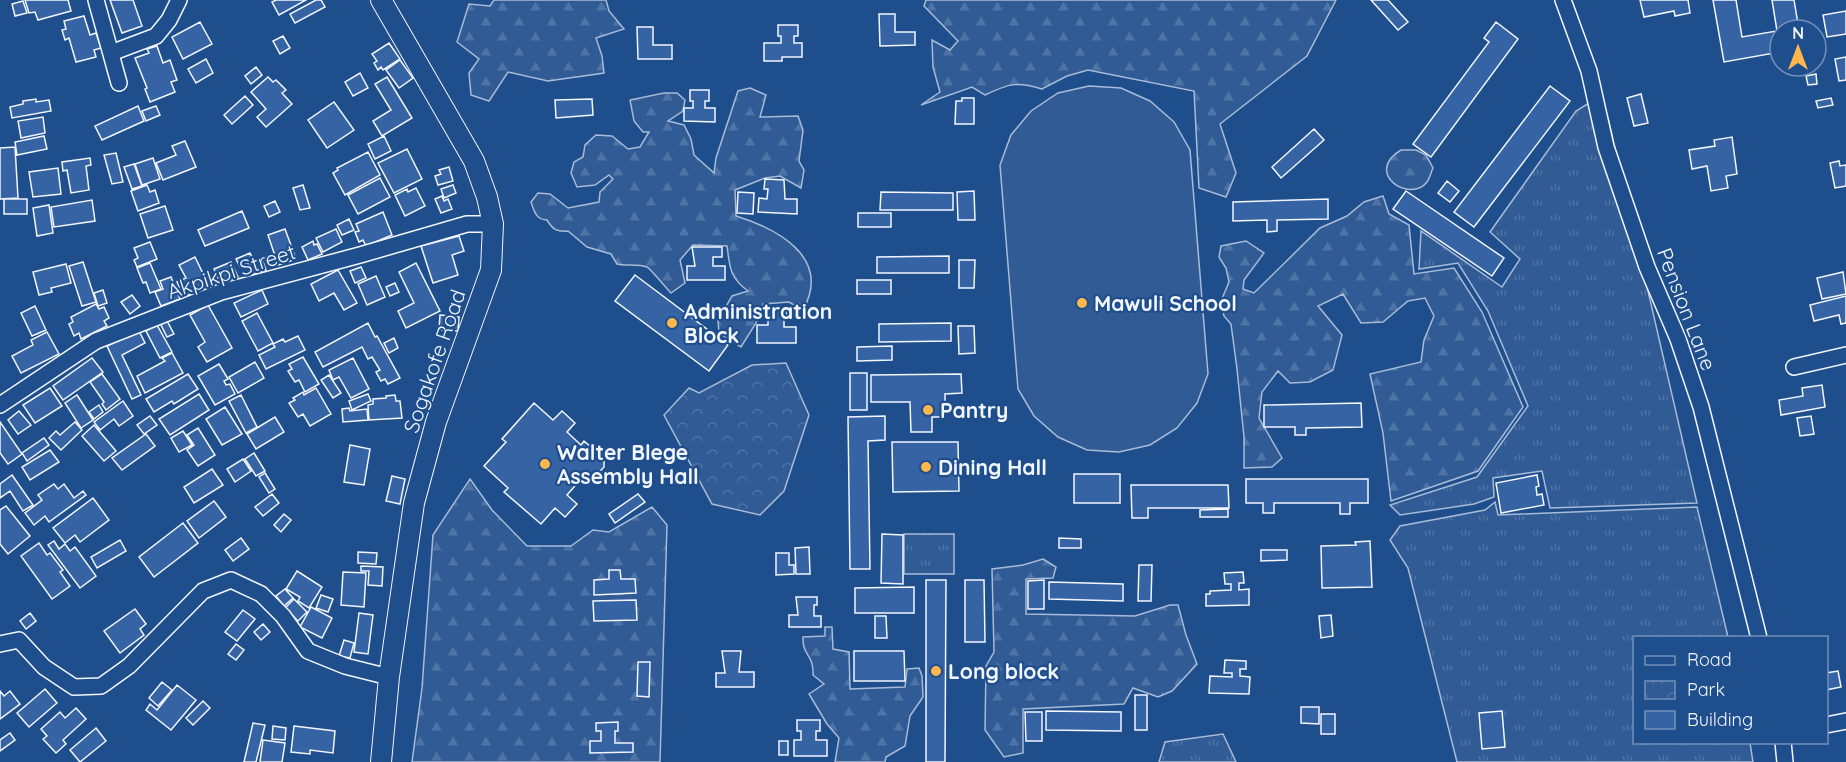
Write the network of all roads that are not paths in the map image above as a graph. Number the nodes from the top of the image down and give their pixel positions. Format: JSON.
{"nodes":[{"id":1,"x":96,"y":0,"type":"edge"},
{"id":2,"x":179,"y":0,"type":"edge"},
{"id":3,"x":381,"y":0,"type":"edge"},
{"id":4,"x":1563,"y":0,"type":"edge"},
{"id":5,"x":111,"y":52,"type":"junction"},
{"id":6,"x":119,"y":83,"type":"dead end"},
{"id":7,"x":493,"y":224,"type":"junction"},
{"id":8,"x":1846,"y":355,"type":"edge"},
{"id":9,"x":1794,"y":367,"type":"dead end"},
{"id":10,"x":0,"y":405,"type":"edge"},
{"id":11,"x":1758,"y":636,"type":"edge"},
{"id":12,"x":0,"y":644,"type":"edge"},
{"id":13,"x":389,"y":676,"type":"junction"},
{"id":14,"x":1846,"y":721,"type":"edge"},
{"id":15,"x":1828,"y":725,"type":"edge"},
{"id":16,"x":1783,"y":744,"type":"edge"},
{"id":17,"x":381,"y":762,"type":"edge"},
{"id":18,"x":1785,"y":762,"type":"edge"}],
"edges":[{"from":1,"to":5,"type":"street"},
{"from":2,"to":5,"type":"street"},
{"from":3,"to":7,"type":"main road","name":"Sogakofe Road"},
{"from":4,"to":11,"type":"street","name":"Pension Lane"},
{"from":5,"to":6,"type":"street"},
{"from":7,"to":10,"type":"street","name":"Akpikpi Street"},
{"from":7,"to":13,"type":"main road","name":"Sogakofe Road"},
{"from":8,"to":9,"type":"street"},
{"from":12,"to":13,"type":"street"},
{"from":13,"to":17,"type":"main road","name":"Sogakofe Road"},
{"from":14,"to":15,"type":"street"},
{"from":16,"to":18,"type":"street"}]}
